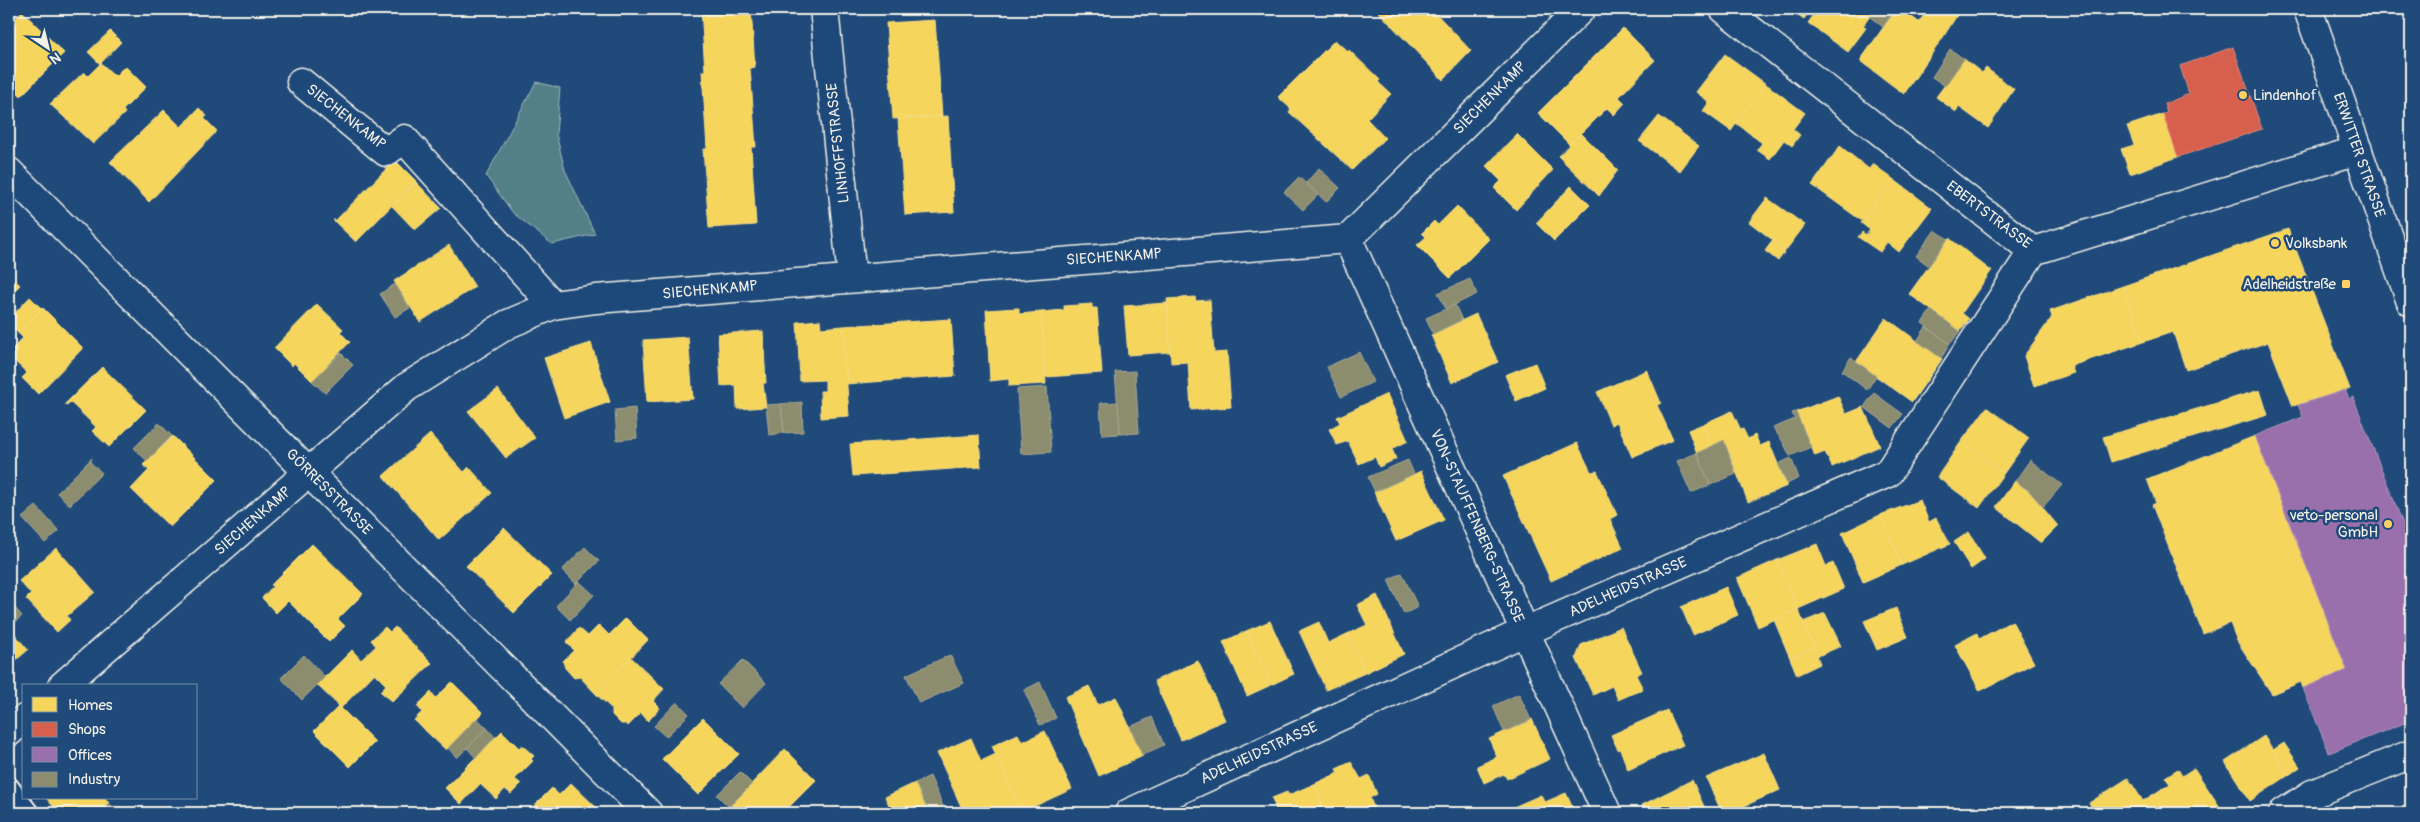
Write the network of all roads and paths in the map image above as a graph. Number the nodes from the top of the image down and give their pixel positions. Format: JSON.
{"nodes":[{"id":1,"x":824,"y":9,"type":"edge"},
{"id":2,"x":1581,"y":9,"type":"edge"},
{"id":3,"x":1724,"y":9,"type":"edge"},
{"id":4,"x":2308,"y":9,"type":"edge"},
{"id":5,"x":301,"y":82,"type":"dead end"},
{"id":6,"x":2358,"y":150,"type":"junction"},
{"id":7,"x":9,"y":172,"type":"edge"},
{"id":8,"x":1348,"y":239,"type":"junction"},
{"id":9,"x":2033,"y":251,"type":"junction"},
{"id":10,"x":852,"y":278,"type":"junction"},
{"id":11,"x":2411,"y":302,"type":"edge"},
{"id":12,"x":553,"y":305,"type":"junction"},
{"id":13,"x":309,"y":472,"type":"junction"},
{"id":14,"x":1524,"y":632,"type":"junction"},
{"id":15,"x":64,"y":684,"type":"edge"},
{"id":16,"x":22,"y":721,"type":"edge"},
{"id":17,"x":9,"y":732,"type":"edge"},
{"id":18,"x":2411,"y":754,"type":"edge"},
{"id":19,"x":9,"y":788,"type":"edge"},
{"id":20,"x":28,"y":813,"type":"edge"},
{"id":21,"x":648,"y":813,"type":"edge"},
{"id":22,"x":1129,"y":813,"type":"edge"},
{"id":23,"x":1607,"y":813,"type":"edge"},
{"id":24,"x":2283,"y":813,"type":"edge"}],
"edges":[{"from":1,"to":10,"type":"street","name":"LINHOFFSTRASSE"},
{"from":2,"to":8,"type":"street","name":"SIECHENKAMP"},
{"from":3,"to":9,"type":"street","name":"EBERTSTRASSE"},
{"from":4,"to":6,"type":"street","name":"ERWITTER STRASSE"},
{"from":5,"to":12,"type":"street","name":"SIECHENKAMP"},
{"from":6,"to":9,"type":"street","name":"EBERTSTRASSE"},
{"from":6,"to":11,"type":"street","name":"ERWITTER STRASSE"},
{"from":7,"to":13,"type":"street","name":"GÖRRESSTRASSE"},
{"from":8,"to":10,"type":"street","name":"SIECHENKAMP"},
{"from":8,"to":14,"type":"street","name":"VON-STAUFFENBERG-STRASSE"},
{"from":9,"to":14,"type":"street","name":"ADELHEIDSTRASSE"},
{"from":10,"to":12,"type":"street","name":"SIECHENKAMP"},
{"from":12,"to":13,"type":"street","name":"SIECHENKAMP"},
{"from":13,"to":15,"type":"street","name":"SIECHENKAMP"},
{"from":13,"to":21,"type":"street","name":"GÖRRESSTRASSE"},
{"from":14,"to":22,"type":"street","name":"ADELHEIDSTRASSE"},
{"from":14,"to":23,"type":"street","name":"VON-STAUFFENBERG-STRASSE"},
{"from":16,"to":17,"type":"street"},
{"from":18,"to":24,"type":"street"},
{"from":19,"to":20,"type":"lane"}]}
